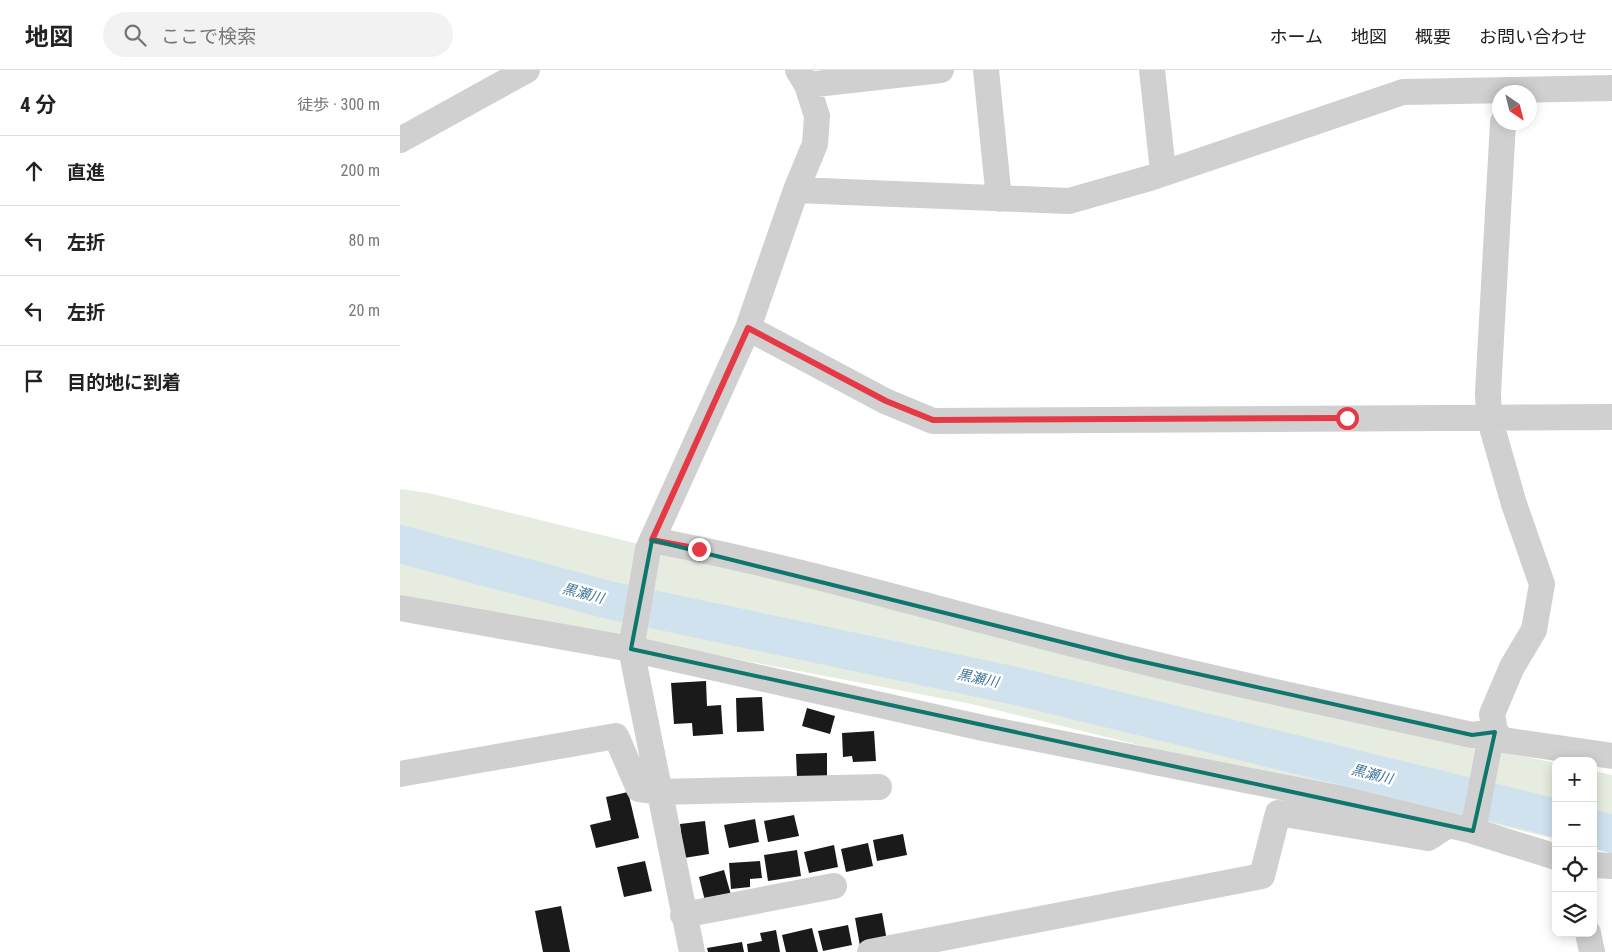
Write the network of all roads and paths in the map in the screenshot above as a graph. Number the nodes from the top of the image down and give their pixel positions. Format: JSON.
{"nodes":[{"id":1,"x":527,"y":70,"type":"edge"},
{"id":2,"x":941,"y":70,"type":"edge"},
{"id":3,"x":986,"y":70,"type":"edge"},
{"id":4,"x":1152,"y":70,"type":"edge"},
{"id":5,"x":802,"y":77,"type":"edge"},
{"id":6,"x":1505,"y":84,"type":"edge"},
{"id":7,"x":1612,"y":88,"type":"edge"},
{"id":8,"x":1503,"y":130,"type":"edge"},
{"id":9,"x":400,"y":140,"type":"edge"},
{"id":10,"x":1163,"y":172,"type":"junction"},
{"id":11,"x":796,"y":190,"type":"junction"},
{"id":12,"x":999,"y":199,"type":"junction"},
{"id":13,"x":748,"y":328,"type":"junction"},
{"id":14,"x":1489,"y":417,"type":"junction"},
{"id":15,"x":1612,"y":417,"type":"edge"},
{"id":16,"x":650,"y":545,"type":"junction"},
{"id":17,"x":400,"y":608,"type":"edge"},
{"id":18,"x":632,"y":646,"type":"junction"},
{"id":19,"x":1493,"y":737,"type":"junction"},
{"id":20,"x":1612,"y":756,"type":"edge"},
{"id":21,"x":400,"y":774,"type":"edge"},
{"id":22,"x":878,"y":787,"type":"dead end"},
{"id":23,"x":658,"y":792,"type":"junction"},
{"id":24,"x":1448,"y":825,"type":"junction"},
{"id":25,"x":1474,"y":827,"type":"junction"},
{"id":26,"x":1552,"y":856,"type":"edge"},
{"id":27,"x":1597,"y":865,"type":"edge"},
{"id":28,"x":1612,"y":866,"type":"edge"},
{"id":29,"x":834,"y":886,"type":"dead end"},
{"id":30,"x":683,"y":915,"type":"junction"},
{"id":31,"x":1589,"y":937,"type":"edge"},
{"id":32,"x":692,"y":952,"type":"edge"},
{"id":33,"x":870,"y":952,"type":"edge"},
{"id":34,"x":1592,"y":952,"type":"edge"}],
"edges":[{"from":1,"to":9,"type":"street"},
{"from":2,"to":5,"type":"street"},
{"from":3,"to":12,"type":"street"},
{"from":4,"to":10,"type":"street"},
{"from":5,"to":11,"type":"street"},
{"from":6,"to":7,"type":"street"},
{"from":6,"to":10,"type":"street"},
{"from":8,"to":14,"type":"street"},
{"from":10,"to":12,"type":"street"},
{"from":11,"to":12,"type":"street"},
{"from":11,"to":13,"type":"street"},
{"from":13,"to":14,"type":"street"},
{"from":13,"to":16,"type":"street"},
{"from":14,"to":15,"type":"street"},
{"from":14,"to":19,"type":"street"},
{"from":16,"to":18,"type":"street"},
{"from":16,"to":19,"type":"street"},
{"from":17,"to":18,"type":"street"},
{"from":18,"to":23,"type":"street"},
{"from":18,"to":24,"type":"street"},
{"from":19,"to":20,"type":"street"},
{"from":19,"to":25,"type":"street"},
{"from":21,"to":23,"type":"street"},
{"from":22,"to":23,"type":"street"},
{"from":23,"to":30,"type":"street"},
{"from":24,"to":25,"type":"street"},
{"from":24,"to":33,"type":"street"},
{"from":25,"to":26,"type":"street"},
{"from":27,"to":28,"type":"street"},
{"from":29,"to":30,"type":"street"},
{"from":30,"to":32,"type":"street"},
{"from":31,"to":34,"type":"street"}]}
